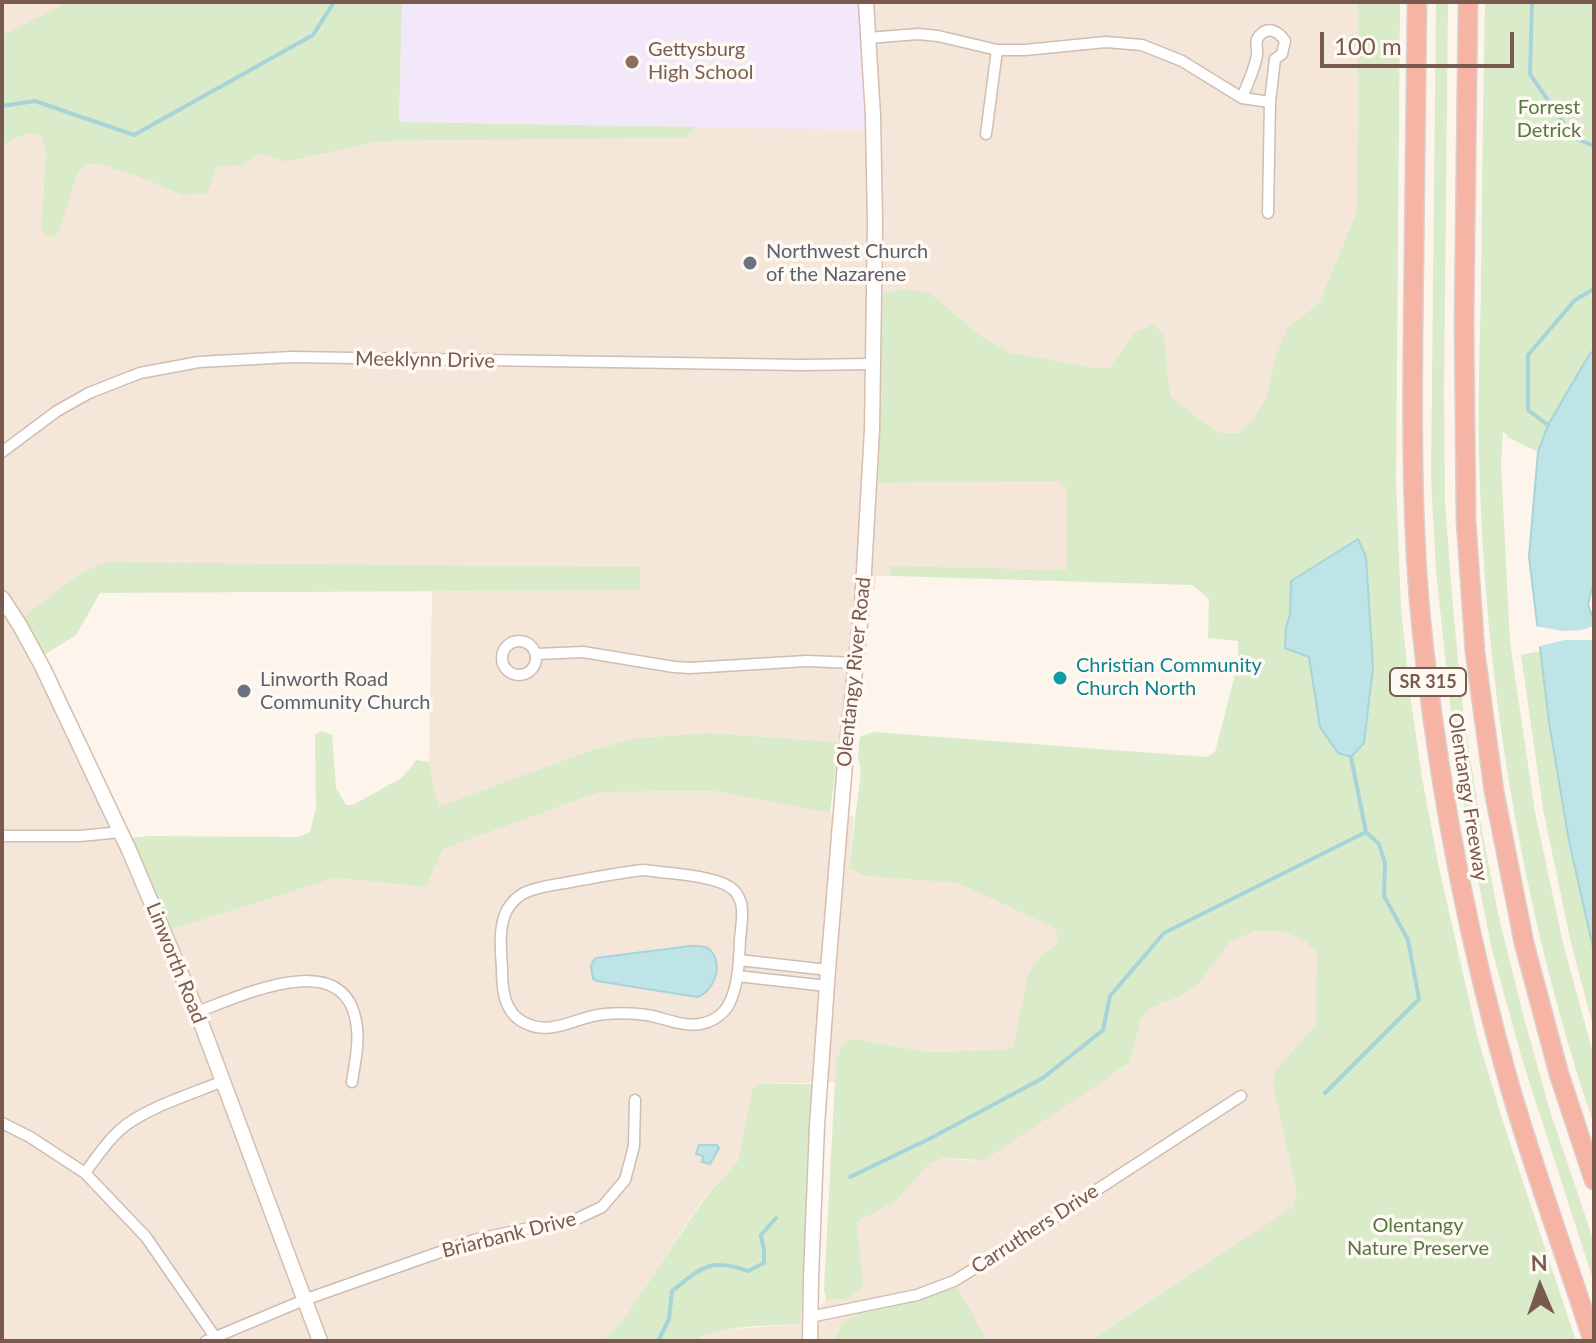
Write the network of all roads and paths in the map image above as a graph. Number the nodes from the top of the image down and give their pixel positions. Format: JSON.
{"nodes":[{"id":1,"x":866,"y":2,"type":"edge"},
{"id":2,"x":1417,"y":2,"type":"edge"},
{"id":3,"x":1468,"y":2,"type":"edge"},
{"id":4,"x":868,"y":38,"type":"junction"},
{"id":5,"x":997,"y":50,"type":"junction"},
{"id":6,"x":1242,"y":98,"type":"junction"},
{"id":7,"x":1270,"y":102,"type":"junction"},
{"id":8,"x":986,"y":134,"type":"dead end"},
{"id":9,"x":1268,"y":213,"type":"dead end"},
{"id":10,"x":872,"y":364,"type":"junction"},
{"id":11,"x":2,"y":452,"type":"edge"},
{"id":12,"x":2,"y":598,"type":"edge"},
{"id":13,"x":537,"y":654,"type":"dead end"},
{"id":14,"x":855,"y":663,"type":"junction"},
{"id":15,"x":121,"y":832,"type":"junction"},
{"id":16,"x":2,"y":836,"type":"edge"},
{"id":17,"x":739,"y":960,"type":"junction"},
{"id":18,"x":737,"y":976,"type":"junction"},
{"id":19,"x":827,"y":978,"type":"junction"},
{"id":20,"x":197,"y":1012,"type":"junction"},
{"id":21,"x":223,"y":1081,"type":"junction"},
{"id":22,"x":352,"y":1082,"type":"dead end"},
{"id":23,"x":1241,"y":1096,"type":"dead end"},
{"id":24,"x":635,"y":1100,"type":"dead end"},
{"id":25,"x":2,"y":1123,"type":"edge"},
{"id":26,"x":85,"y":1173,"type":"junction"},
{"id":27,"x":1594,"y":1180,"type":"edge"},
{"id":28,"x":304,"y":1300,"type":"junction"},
{"id":29,"x":810,"y":1317,"type":"junction"},
{"id":30,"x":211,"y":1339,"type":"edge"},
{"id":31,"x":320,"y":1341,"type":"edge"},
{"id":32,"x":810,"y":1341,"type":"edge"},
{"id":33,"x":1593,"y":1341,"type":"edge"}],
"edges":[{"from":1,"to":4,"type":"main road","name":"Olentangy River Road"},
{"from":2,"to":33,"type":"highway","name":"Olentangy Freeway","number":"SR 315"},
{"from":3,"to":27,"type":"highway","name":"Olentangy Freeway","number":"SR 315"},
{"from":4,"to":5,"type":"street"},
{"from":4,"to":10,"type":"main road","name":"Olentangy River Road"},
{"from":5,"to":6,"type":"street"},
{"from":5,"to":8,"type":"street"},
{"from":6,"to":7,"type":"street"},
{"from":6,"to":7,"type":"street"},
{"from":7,"to":9,"type":"street"},
{"from":10,"to":11,"type":"street","name":"Meeklynn Drive"},
{"from":10,"to":14,"type":"main road","name":"Olentangy River Road"},
{"from":12,"to":15,"type":"main road","name":"Linworth Road"},
{"from":13,"to":14,"type":"street"},
{"from":14,"to":19,"type":"main road","name":"Olentangy River Road"},
{"from":15,"to":16,"type":"street"},
{"from":15,"to":20,"type":"main road","name":"Linworth Road"},
{"from":17,"to":18,"type":"street"},
{"from":17,"to":18,"type":"street"},
{"from":17,"to":19,"type":"street"},
{"from":18,"to":19,"type":"street"},
{"from":19,"to":29,"type":"main road","name":"Olentangy River Road"},
{"from":20,"to":21,"type":"main road","name":"Linworth Road"},
{"from":20,"to":22,"type":"street"},
{"from":21,"to":26,"type":"street"},
{"from":21,"to":28,"type":"main road","name":"Linworth Road"},
{"from":23,"to":29,"type":"street","name":"Carruthers Drive"},
{"from":24,"to":28,"type":"street","name":"Briarbank Drive"},
{"from":25,"to":26,"type":"street"},
{"from":26,"to":30,"type":"street"},
{"from":28,"to":30,"type":"street","name":"Briarbank Drive"},
{"from":28,"to":31,"type":"main road","name":"Linworth Road"},
{"from":29,"to":32,"type":"main road","name":"Olentangy River Road"}]}
